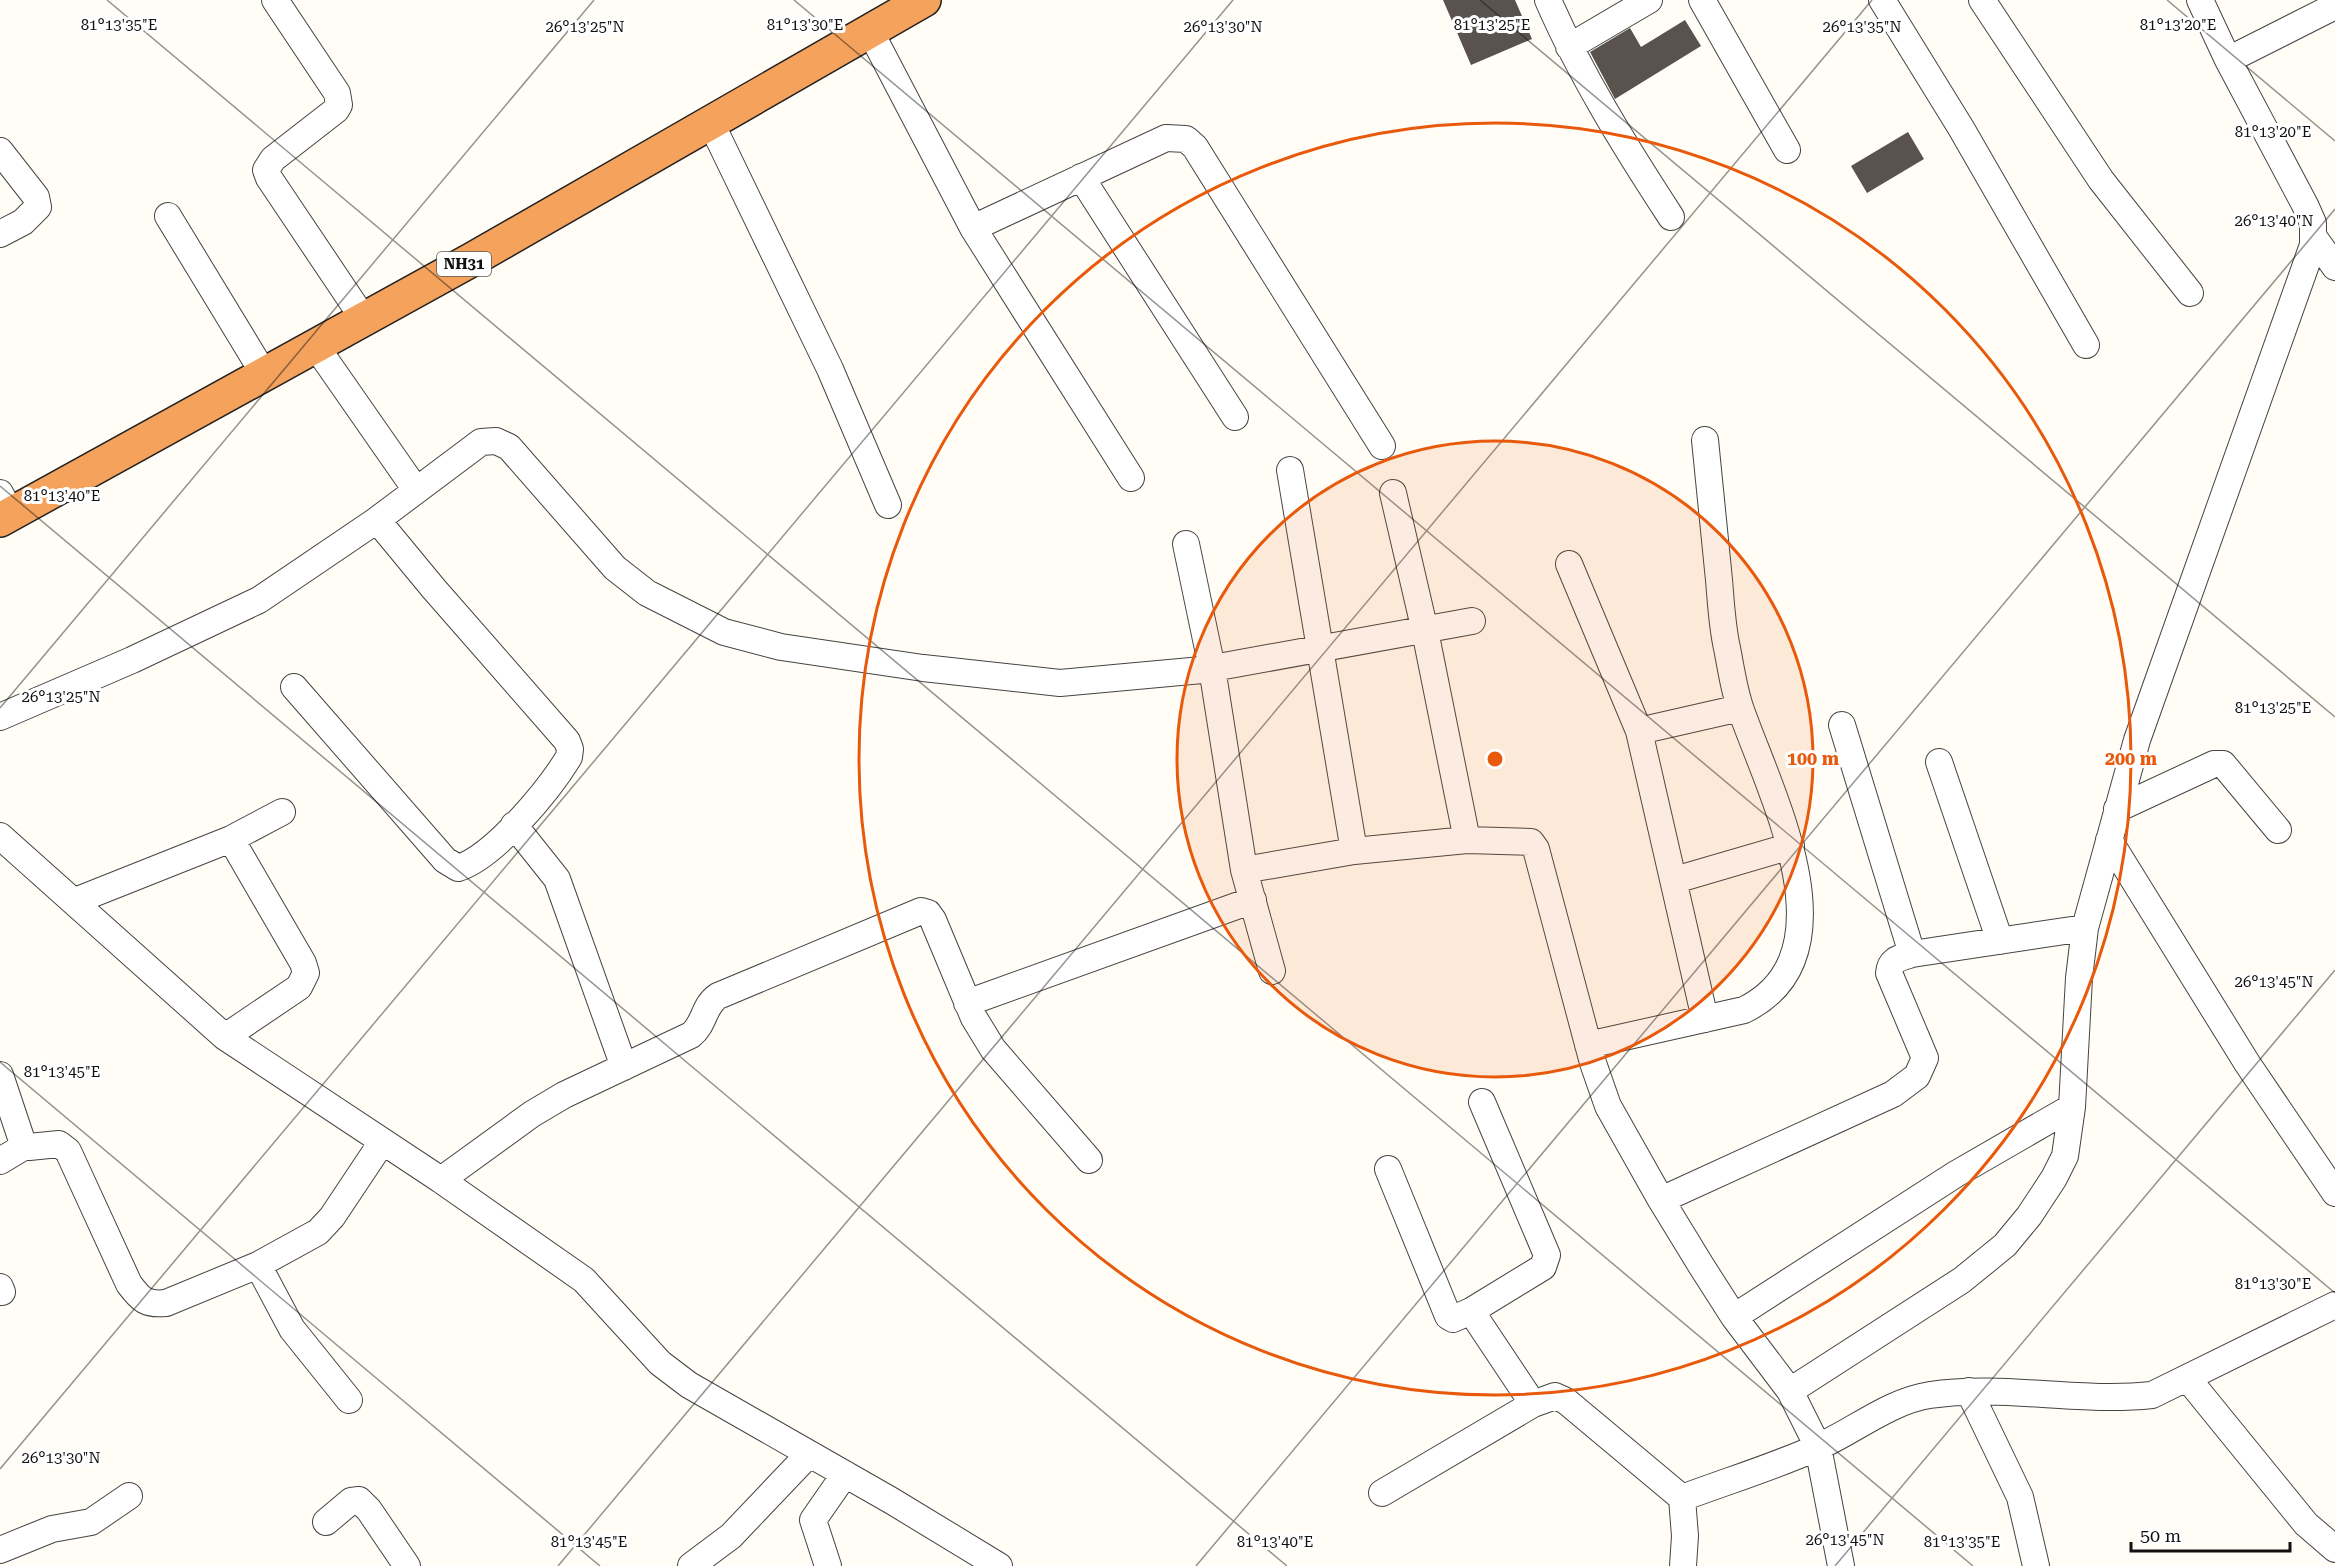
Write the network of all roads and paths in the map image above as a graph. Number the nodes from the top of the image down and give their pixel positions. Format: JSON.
{"nodes":[{"id":1,"x":275,"y":0,"type":"edge"},
{"id":2,"x":924,"y":0,"type":"edge"},
{"id":3,"x":1548,"y":0,"type":"edge"},
{"id":4,"x":1702,"y":0,"type":"edge"},
{"id":5,"x":1882,"y":0,"type":"edge"},
{"id":6,"x":1982,"y":0,"type":"edge"},
{"id":7,"x":2199,"y":0,"type":"edge"},
{"id":8,"x":1645,"y":1,"type":"edge"},
{"id":9,"x":2335,"y":6,"type":"edge"},
{"id":10,"x":870,"y":31,"type":"junction"},
{"id":11,"x":1569,"y":47,"type":"junction"},
{"id":12,"x":2228,"y":60,"type":"junction"},
{"id":13,"x":711,"y":123,"type":"junction"},
{"id":14,"x":1787,"y":150,"type":"dead end"},
{"id":15,"x":0,"y":151,"type":"edge"},
{"id":16,"x":1081,"y":177,"type":"junction"},
{"id":17,"x":168,"y":216,"type":"dead end"},
{"id":18,"x":1671,"y":217,"type":"dead end"},
{"id":19,"x":973,"y":228,"type":"junction"},
{"id":20,"x":0,"y":234,"type":"edge"},
{"id":21,"x":2313,"y":236,"type":"junction"},
{"id":22,"x":2335,"y":267,"type":"edge"},
{"id":23,"x":2190,"y":293,"type":"dead end"},
{"id":24,"x":363,"y":318,"type":"junction"},
{"id":25,"x":315,"y":345,"type":"junction"},
{"id":26,"x":2086,"y":345,"type":"dead end"},
{"id":27,"x":264,"y":374,"type":"junction"},
{"id":28,"x":1235,"y":417,"type":"dead end"},
{"id":29,"x":1705,"y":440,"type":"dead end"},
{"id":30,"x":1382,"y":446,"type":"dead end"},
{"id":31,"x":1290,"y":470,"type":"dead end"},
{"id":32,"x":1131,"y":478,"type":"dead end"},
{"id":33,"x":416,"y":490,"type":"junction"},
{"id":34,"x":1393,"y":493,"type":"dead end"},
{"id":35,"x":888,"y":505,"type":"dead end"},
{"id":36,"x":4,"y":509,"type":"edge"},
{"id":37,"x":378,"y":520,"type":"junction"},
{"id":38,"x":1186,"y":544,"type":"dead end"},
{"id":39,"x":1569,"y":564,"type":"dead end"},
{"id":40,"x":1472,"y":621,"type":"dead end"},
{"id":41,"x":1425,"y":631,"type":"junction"},
{"id":42,"x":1320,"y":649,"type":"junction"},
{"id":43,"x":1212,"y":668,"type":"junction"},
{"id":44,"x":294,"y":687,"type":"dead end"},
{"id":45,"x":1740,"y":708,"type":"junction"},
{"id":46,"x":0,"y":717,"type":"edge"},
{"id":47,"x":1842,"y":725,"type":"dead end"},
{"id":48,"x":1639,"y":730,"type":"junction"},
{"id":49,"x":1939,"y":762,"type":"dead end"},
{"id":50,"x":2117,"y":809,"type":"junction"},
{"id":51,"x":282,"y":812,"type":"dead end"},
{"id":52,"x":514,"y":825,"type":"junction"},
{"id":53,"x":2278,"y":830,"type":"dead end"},
{"id":54,"x":0,"y":836,"type":"edge"},
{"id":55,"x":231,"y":838,"type":"junction"},
{"id":56,"x":1467,"y":840,"type":"junction"},
{"id":57,"x":2109,"y":840,"type":"junction"},
{"id":58,"x":1791,"y":846,"type":"junction"},
{"id":59,"x":1354,"y":851,"type":"junction"},
{"id":60,"x":1244,"y":870,"type":"junction"},
{"id":61,"x":1675,"y":880,"type":"junction"},
{"id":62,"x":75,"y":900,"type":"junction"},
{"id":63,"x":1253,"y":900,"type":"junction"},
{"id":64,"x":2085,"y":928,"type":"junction"},
{"id":65,"x":2000,"y":940,"type":"junction"},
{"id":66,"x":1912,"y":954,"type":"junction"},
{"id":67,"x":1272,"y":971,"type":"dead end"},
{"id":68,"x":968,"y":1003,"type":"junction"},
{"id":69,"x":1705,"y":1019,"type":"junction"},
{"id":70,"x":225,"y":1037,"type":"junction"},
{"id":71,"x":1588,"y":1045,"type":"junction"},
{"id":72,"x":624,"y":1067,"type":"junction"},
{"id":73,"x":0,"y":1075,"type":"edge"},
{"id":74,"x":1482,"y":1102,"type":"dead end"},
{"id":75,"x":2072,"y":1107,"type":"junction"},
{"id":76,"x":382,"y":1142,"type":"junction"},
{"id":77,"x":25,"y":1146,"type":"junction"},
{"id":78,"x":1089,"y":1160,"type":"dead end"},
{"id":79,"x":0,"y":1161,"type":"edge"},
{"id":80,"x":1388,"y":1168,"type":"dead end"},
{"id":81,"x":441,"y":1179,"type":"junction"},
{"id":82,"x":2335,"y":1193,"type":"edge"},
{"id":83,"x":1661,"y":1200,"type":"junction"},
{"id":84,"x":258,"y":1265,"type":"junction"},
{"id":85,"x":2335,"y":1305,"type":"edge"},
{"id":86,"x":1471,"y":1311,"type":"junction"},
{"id":87,"x":1734,"y":1317,"type":"junction"},
{"id":88,"x":2188,"y":1379,"type":"junction"},
{"id":89,"x":1790,"y":1391,"type":"junction"},
{"id":90,"x":1969,"y":1391,"type":"junction"},
{"id":91,"x":349,"y":1400,"type":"dead end"},
{"id":92,"x":1533,"y":1404,"type":"junction"},
{"id":93,"x":1818,"y":1447,"type":"junction"},
{"id":94,"x":809,"y":1454,"type":"junction"},
{"id":95,"x":845,"y":1474,"type":"junction"},
{"id":96,"x":1382,"y":1493,"type":"dead end"},
{"id":97,"x":129,"y":1496,"type":"dead end"},
{"id":98,"x":1682,"y":1498,"type":"junction"},
{"id":99,"x":326,"y":1522,"type":"dead end"},
{"id":100,"x":2335,"y":1549,"type":"edge"},
{"id":101,"x":0,"y":1550,"type":"edge"},
{"id":102,"x":407,"y":1566,"type":"edge"},
{"id":103,"x":691,"y":1566,"type":"edge"},
{"id":104,"x":828,"y":1566,"type":"edge"},
{"id":105,"x":999,"y":1566,"type":"edge"},
{"id":106,"x":1683,"y":1566,"type":"edge"},
{"id":107,"x":1841,"y":1566,"type":"edge"},
{"id":108,"x":2036,"y":1566,"type":"edge"}],
"edges":[{"from":1,"to":24,"type":"street"},
{"from":2,"to":10,"type":"highway","number":"NH31"},
{"from":3,"to":11,"type":"street"},
{"from":4,"to":14,"type":"street"},
{"from":5,"to":26,"type":"street"},
{"from":6,"to":23,"type":"street"},
{"from":7,"to":12,"type":"street"},
{"from":8,"to":11,"type":"street"},
{"from":9,"to":12,"type":"street"},
{"from":10,"to":13,"type":"highway","number":"NH31"},
{"from":10,"to":19,"type":"street"},
{"from":11,"to":18,"type":"street"},
{"from":12,"to":21,"type":"street"},
{"from":13,"to":24,"type":"highway","number":"NH31"},
{"from":13,"to":35,"type":"street"},
{"from":15,"to":20,"type":"street"},
{"from":16,"to":19,"type":"street"},
{"from":16,"to":28,"type":"street"},
{"from":16,"to":30,"type":"street"},
{"from":17,"to":27,"type":"street"},
{"from":19,"to":32,"type":"street"},
{"from":21,"to":22,"type":"street"},
{"from":21,"to":50,"type":"street"},
{"from":24,"to":25,"type":"highway","number":"NH31"},
{"from":25,"to":27,"type":"highway","number":"NH31"},
{"from":25,"to":33,"type":"street"},
{"from":27,"to":36,"type":"highway","number":"NH31"},
{"from":29,"to":45,"type":"street"},
{"from":31,"to":42,"type":"street"},
{"from":33,"to":37,"type":"street"},
{"from":33,"to":43,"type":"street"},
{"from":34,"to":41,"type":"street"},
{"from":37,"to":46,"type":"street"},
{"from":37,"to":52,"type":"street"},
{"from":38,"to":43,"type":"street"},
{"from":39,"to":48,"type":"street"},
{"from":40,"to":41,"type":"street"},
{"from":41,"to":42,"type":"street"},
{"from":41,"to":56,"type":"street"},
{"from":42,"to":43,"type":"street"},
{"from":42,"to":59,"type":"street"},
{"from":43,"to":60,"type":"street"},
{"from":44,"to":52,"type":"street"},
{"from":45,"to":48,"type":"street"},
{"from":45,"to":58,"type":"street"},
{"from":47,"to":66,"type":"street"},
{"from":48,"to":61,"type":"street"},
{"from":49,"to":65,"type":"street"},
{"from":50,"to":53,"type":"street"},
{"from":50,"to":57,"type":"street"},
{"from":51,"to":55,"type":"street"},
{"from":52,"to":72,"type":"street"},
{"from":54,"to":62,"type":"street"},
{"from":55,"to":62,"type":"street"},
{"from":55,"to":70,"type":"street"},
{"from":56,"to":59,"type":"street"},
{"from":56,"to":71,"type":"street"},
{"from":57,"to":64,"type":"street"},
{"from":57,"to":82,"type":"street"},
{"from":58,"to":61,"type":"street"},
{"from":58,"to":69,"type":"street"},
{"from":59,"to":60,"type":"street"},
{"from":60,"to":63,"type":"street"},
{"from":61,"to":69,"type":"street"},
{"from":62,"to":70,"type":"street"},
{"from":63,"to":67,"type":"street"},
{"from":63,"to":68,"type":"street"},
{"from":64,"to":65,"type":"street"},
{"from":64,"to":75,"type":"street"},
{"from":65,"to":66,"type":"street"},
{"from":66,"to":83,"type":"street"},
{"from":68,"to":72,"type":"street"},
{"from":68,"to":78,"type":"street"},
{"from":69,"to":71,"type":"street"},
{"from":70,"to":76,"type":"street"},
{"from":71,"to":83,"type":"street"},
{"from":72,"to":81,"type":"street"},
{"from":73,"to":77,"type":"street"},
{"from":74,"to":86,"type":"street"},
{"from":75,"to":87,"type":"street"},
{"from":75,"to":89,"type":"street"},
{"from":76,"to":81,"type":"street"},
{"from":76,"to":84,"type":"street"},
{"from":77,"to":79,"type":"street"},
{"from":77,"to":84,"type":"street"},
{"from":80,"to":86,"type":"street"},
{"from":81,"to":94,"type":"street"},
{"from":83,"to":87,"type":"street"},
{"from":84,"to":91,"type":"street"},
{"from":85,"to":88,"type":"street"},
{"from":86,"to":92,"type":"street"},
{"from":87,"to":89,"type":"street"},
{"from":88,"to":90,"type":"street"},
{"from":88,"to":100,"type":"street"},
{"from":89,"to":93,"type":"street"},
{"from":90,"to":93,"type":"street"},
{"from":90,"to":108,"type":"street"},
{"from":92,"to":96,"type":"street"},
{"from":92,"to":98,"type":"street"},
{"from":93,"to":98,"type":"street"},
{"from":93,"to":107,"type":"street"},
{"from":94,"to":95,"type":"street"},
{"from":94,"to":103,"type":"street"},
{"from":95,"to":104,"type":"street"},
{"from":95,"to":105,"type":"street"},
{"from":97,"to":101,"type":"street"},
{"from":98,"to":106,"type":"street"},
{"from":99,"to":102,"type":"street"}]}
